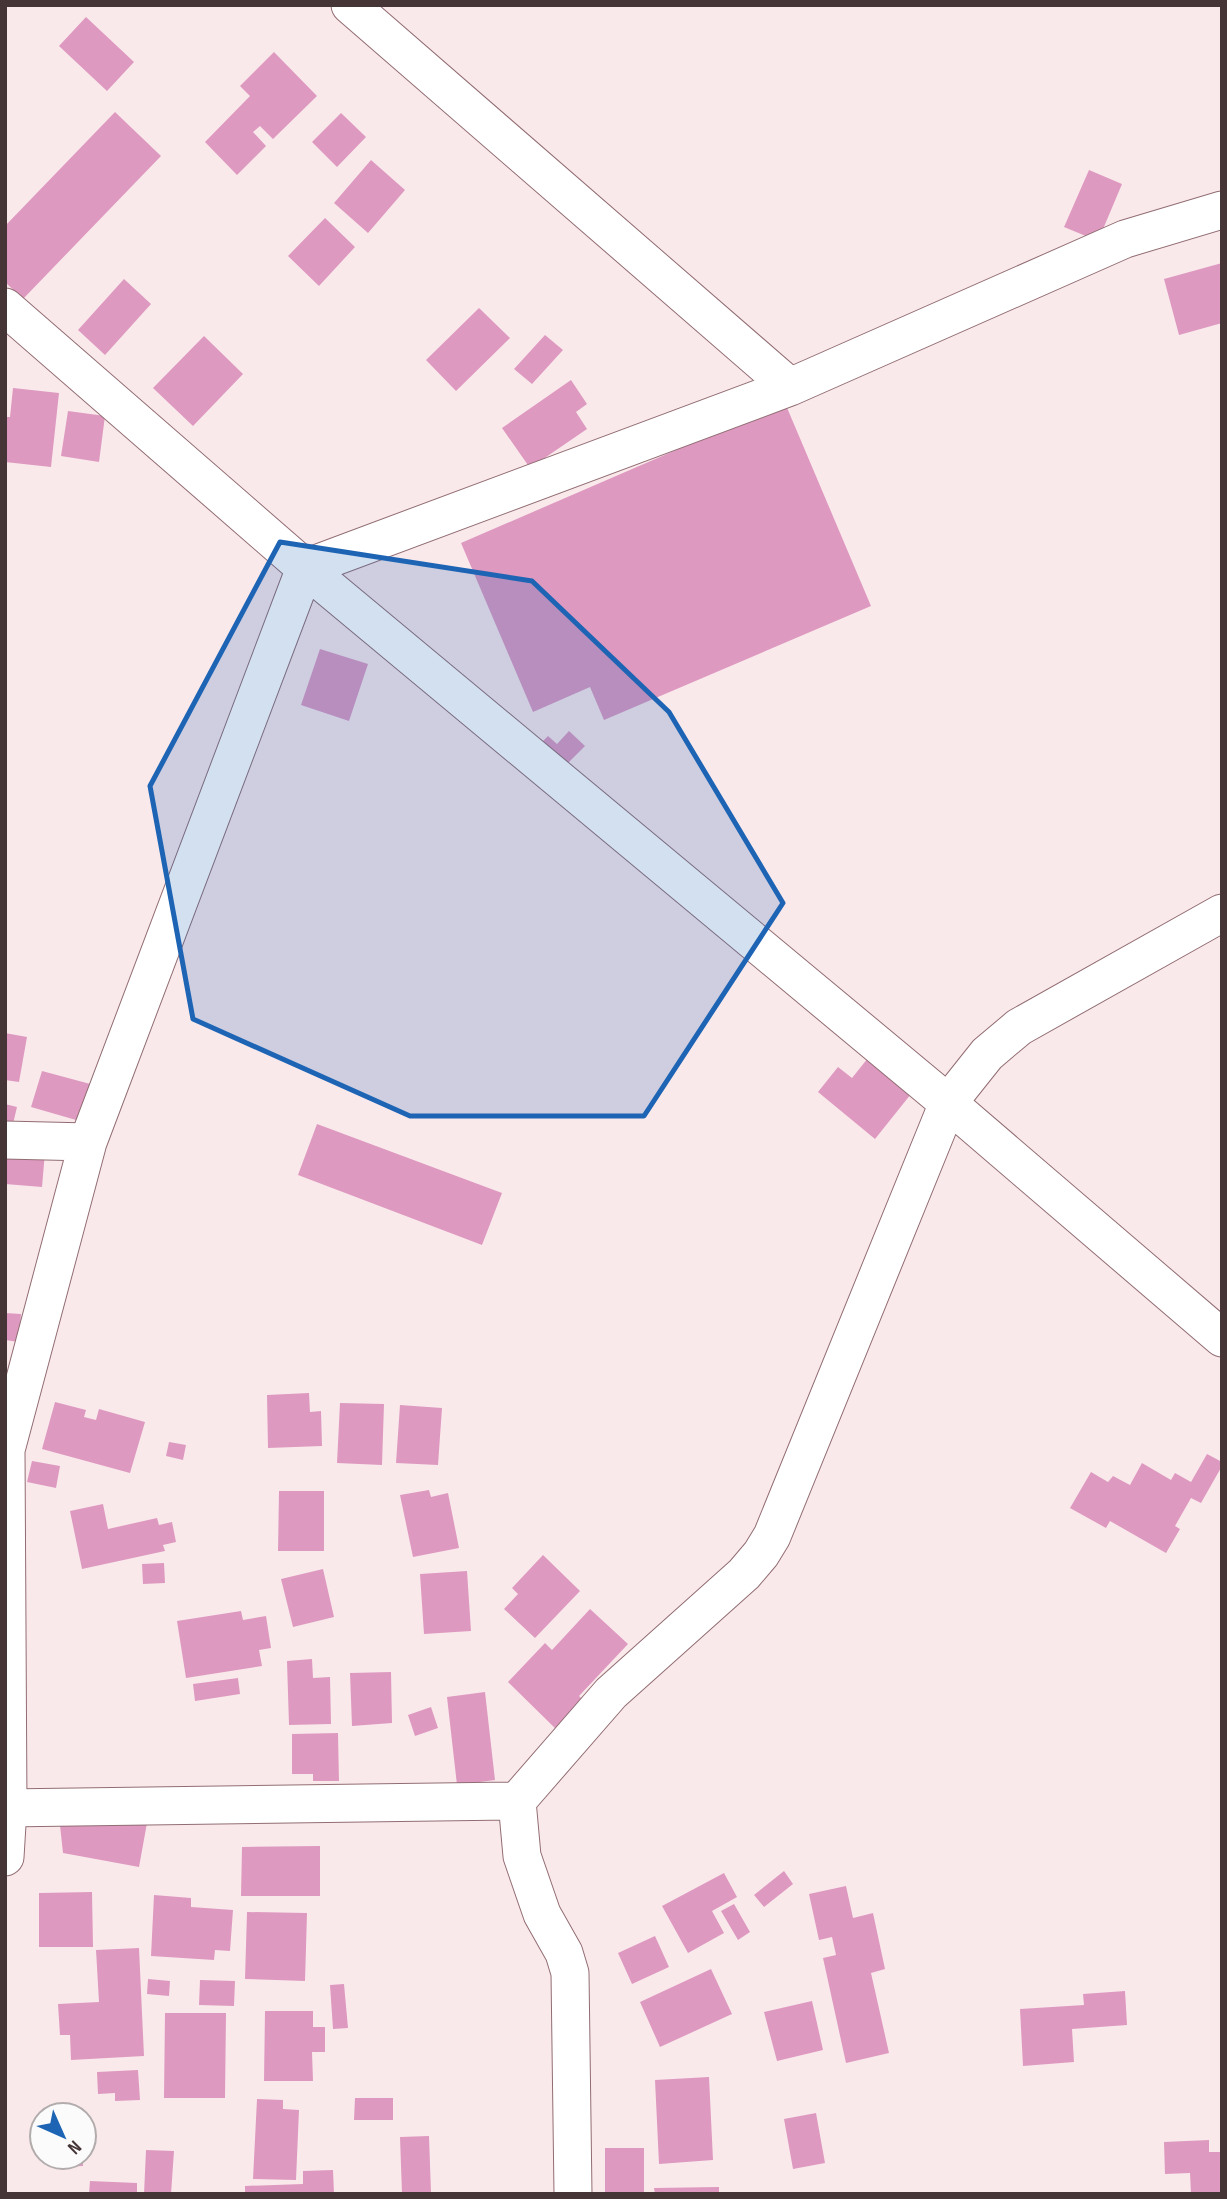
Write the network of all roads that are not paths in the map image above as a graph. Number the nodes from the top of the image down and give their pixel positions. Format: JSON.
{"nodes":[{"id":1,"x":350,"y":5,"type":"edge"},
{"id":2,"x":1222,"y":210,"type":"edge"},
{"id":3,"x":5,"y":307,"type":"edge"},
{"id":4,"x":790,"y":387,"type":"junction"},
{"id":5,"x":305,"y":568,"type":"junction"},
{"id":6,"x":1222,"y":913,"type":"edge"},
{"id":7,"x":948,"y":1103,"type":"junction"},
{"id":8,"x":5,"y":1140,"type":"edge"},
{"id":9,"x":88,"y":1142,"type":"junction"},
{"id":10,"x":1222,"y":1338,"type":"edge"},
{"id":11,"x":6,"y":1450,"type":"edge"},
{"id":12,"x":517,"y":1801,"type":"junction"},
{"id":13,"x":7,"y":1808,"type":"edge"},
{"id":14,"x":5,"y":1857,"type":"edge"},
{"id":15,"x":573,"y":2194,"type":"edge"}],
"edges":[{"from":1,"to":4,"type":"street"},
{"from":2,"to":4,"type":"street"},
{"from":3,"to":5,"type":"street"},
{"from":4,"to":5,"type":"street"},
{"from":5,"to":7,"type":"street"},
{"from":5,"to":9,"type":"street"},
{"from":6,"to":7,"type":"street"},
{"from":7,"to":10,"type":"street"},
{"from":7,"to":12,"type":"street"},
{"from":8,"to":9,"type":"street"},
{"from":9,"to":11,"type":"street"},
{"from":11,"to":13,"type":"street"},
{"from":12,"to":13,"type":"street"},
{"from":12,"to":15,"type":"street"},
{"from":13,"to":14,"type":"street"}]}
